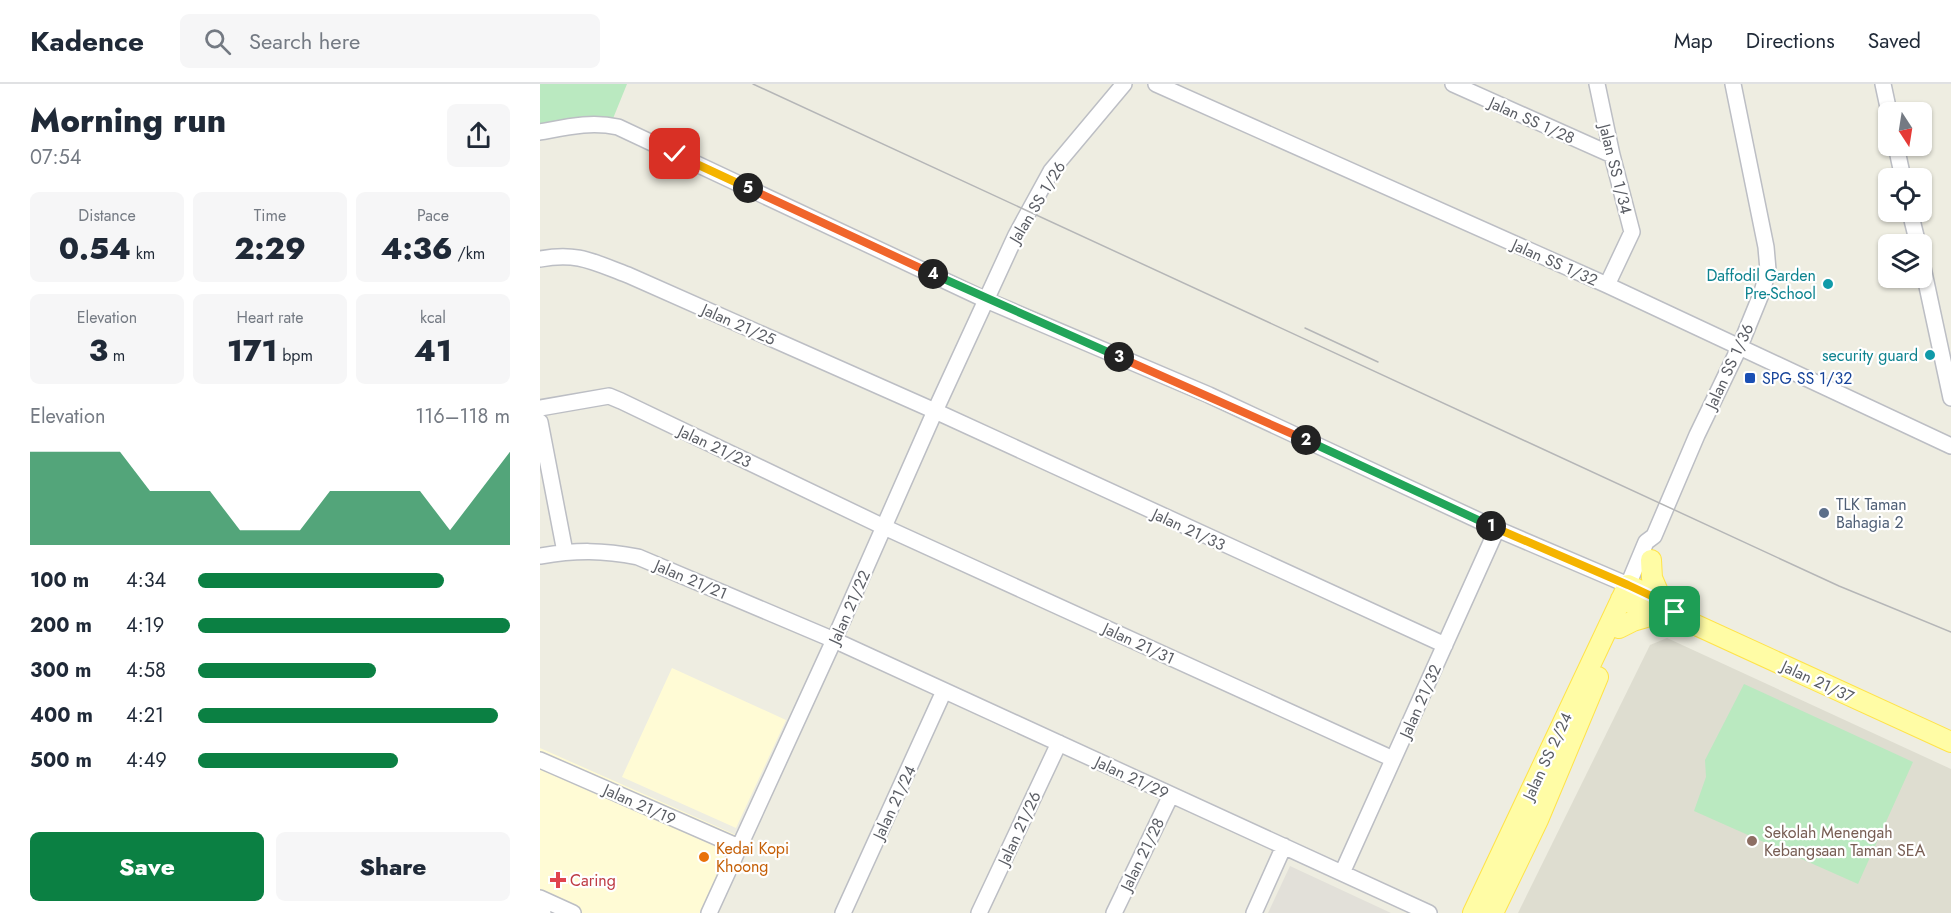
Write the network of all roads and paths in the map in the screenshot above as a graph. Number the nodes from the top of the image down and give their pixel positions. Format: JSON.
{"nodes":[{"id":1,"x":1124,"y":84,"type":"edge"},
{"id":2,"x":1156,"y":84,"type":"edge"},
{"id":3,"x":1453,"y":84,"type":"edge"},
{"id":4,"x":1597,"y":84,"type":"edge"},
{"id":5,"x":1733,"y":84,"type":"edge"},
{"id":6,"x":1883,"y":84,"type":"edge"},
{"id":7,"x":1887,"y":102,"type":"edge"},
{"id":8,"x":540,"y":132,"type":"edge"},
{"id":9,"x":1612,"y":155,"type":"junction"},
{"id":10,"x":540,"y":259,"type":"edge"},
{"id":11,"x":1607,"y":285,"type":"junction"},
{"id":12,"x":1927,"y":288,"type":"edge"},
{"id":13,"x":986,"y":300,"type":"junction"},
{"id":14,"x":1740,"y":346,"type":"junction"},
{"id":15,"x":1951,"y":398,"type":"edge"},
{"id":16,"x":540,"y":408,"type":"edge"},
{"id":17,"x":935,"y":411,"type":"junction"},
{"id":18,"x":540,"y":422,"type":"edge"},
{"id":19,"x":1951,"y":446,"type":"edge"},
{"id":20,"x":884,"y":527,"type":"junction"},
{"id":21,"x":1497,"y":529,"type":"junction"},
{"id":22,"x":1654,"y":536,"type":"junction"},
{"id":23,"x":565,"y":552,"type":"junction"},
{"id":24,"x":540,"y":556,"type":"edge"},
{"id":25,"x":1651,"y":560,"type":"junction"},
{"id":26,"x":1630,"y":594,"type":"junction"},
{"id":27,"x":1659,"y":608,"type":"junction"},
{"id":28,"x":1618,"y":628,"type":"junction"},
{"id":29,"x":834,"y":640,"type":"junction"},
{"id":30,"x":1445,"y":645,"type":"junction"},
{"id":31,"x":944,"y":691,"type":"junction"},
{"id":32,"x":1951,"y":742,"type":"edge"},
{"id":33,"x":1059,"y":743,"type":"junction"},
{"id":34,"x":1393,"y":759,"type":"junction"},
{"id":35,"x":540,"y":760,"type":"edge"},
{"id":36,"x":1171,"y":795,"type":"junction"},
{"id":37,"x":1284,"y":846,"type":"junction"},
{"id":38,"x":739,"y":848,"type":"junction"},
{"id":39,"x":1342,"y":873,"type":"junction"},
{"id":40,"x":541,"y":906,"type":"edge"},
{"id":41,"x":573,"y":913,"type":"edge"},
{"id":42,"x":709,"y":913,"type":"edge"},
{"id":43,"x":843,"y":913,"type":"edge"},
{"id":44,"x":979,"y":913,"type":"edge"},
{"id":45,"x":1114,"y":913,"type":"edge"},
{"id":46,"x":1254,"y":913,"type":"edge"},
{"id":47,"x":1429,"y":913,"type":"edge"},
{"id":48,"x":1473,"y":913,"type":"edge"},
{"id":49,"x":1494,"y":913,"type":"edge"}],
"edges":[{"from":1,"to":13,"type":"street","name":"Jalan SS 1/26"},
{"from":2,"to":11,"type":"street","name":"Jalan SS 1/32"},
{"from":3,"to":9,"type":"street","name":"Jalan SS 1/28"},
{"from":4,"to":9,"type":"street","name":"Jalan SS 1/34"},
{"from":5,"to":14,"type":"street","name":"Jalan SS 1/36"},
{"from":6,"to":7,"type":"street"},
{"from":8,"to":13,"type":"street"},
{"from":9,"to":11,"type":"street","name":"Jalan SS 1/34"},
{"from":10,"to":17,"type":"street","name":"Jalan 21/25"},
{"from":11,"to":14,"type":"street","name":"Jalan SS 1/32"},
{"from":12,"to":15,"type":"street"},
{"from":13,"to":17,"type":"street","name":"Jalan 21/22"},
{"from":13,"to":21,"type":"street"},
{"from":14,"to":19,"type":"street","name":"Jalan SS 1/32"},
{"from":14,"to":22,"type":"street","name":"Jalan SS 1/36"},
{"from":16,"to":20,"type":"street","name":"Jalan 21/23"},
{"from":17,"to":20,"type":"street","name":"Jalan 21/22"},
{"from":17,"to":30,"type":"street","name":"Jalan 21/33"},
{"from":18,"to":23,"type":"street"},
{"from":20,"to":29,"type":"street","name":"Jalan 21/22"},
{"from":20,"to":34,"type":"street","name":"Jalan 21/31"},
{"from":21,"to":26,"type":"street"},
{"from":21,"to":30,"type":"street","name":"Jalan 21/32"},
{"from":22,"to":25,"type":"street","name":"Jalan SS 1/36"},
{"from":22,"to":26,"type":"street","name":"Jalan SS 1/36"},
{"from":23,"to":24,"type":"street","name":"Jalan 21/21"},
{"from":23,"to":29,"type":"street","name":"Jalan 21/21"},
{"from":25,"to":26,"type":"street","name":"Jalan SS 1/36"},
{"from":25,"to":27,"type":"main road"},
{"from":26,"to":27,"type":"main road","name":"Jalan 21/37"},
{"from":26,"to":28,"type":"main road","name":"Jalan SS 2/24"},
{"from":26,"to":48,"type":"main road","name":"Jalan SS 2/24"},
{"from":27,"to":28,"type":"main road"},
{"from":27,"to":32,"type":"main road","name":"Jalan 21/37"},
{"from":28,"to":49,"type":"main road","name":"Jalan SS 2/24"},
{"from":29,"to":31,"type":"street","name":"Jalan 21/29"},
{"from":29,"to":38,"type":"street","name":"Jalan 21/22"},
{"from":30,"to":34,"type":"street","name":"Jalan 21/32"},
{"from":31,"to":33,"type":"street","name":"Jalan 21/29"},
{"from":31,"to":43,"type":"street","name":"Jalan 21/24"},
{"from":33,"to":36,"type":"street","name":"Jalan 21/29"},
{"from":33,"to":44,"type":"street","name":"Jalan 21/26"},
{"from":34,"to":39,"type":"street","name":"Jalan 21/32"},
{"from":35,"to":38,"type":"street","name":"Jalan 21/19"},
{"from":36,"to":37,"type":"street","name":"Jalan 21/29"},
{"from":36,"to":45,"type":"street","name":"Jalan 21/28"},
{"from":37,"to":39,"type":"street","name":"Jalan 21/29"},
{"from":37,"to":46,"type":"street"},
{"from":38,"to":42,"type":"street","name":"Jalan 21/22"},
{"from":39,"to":47,"type":"street","name":"Jalan 21/29"},
{"from":40,"to":41,"type":"street"}]}
